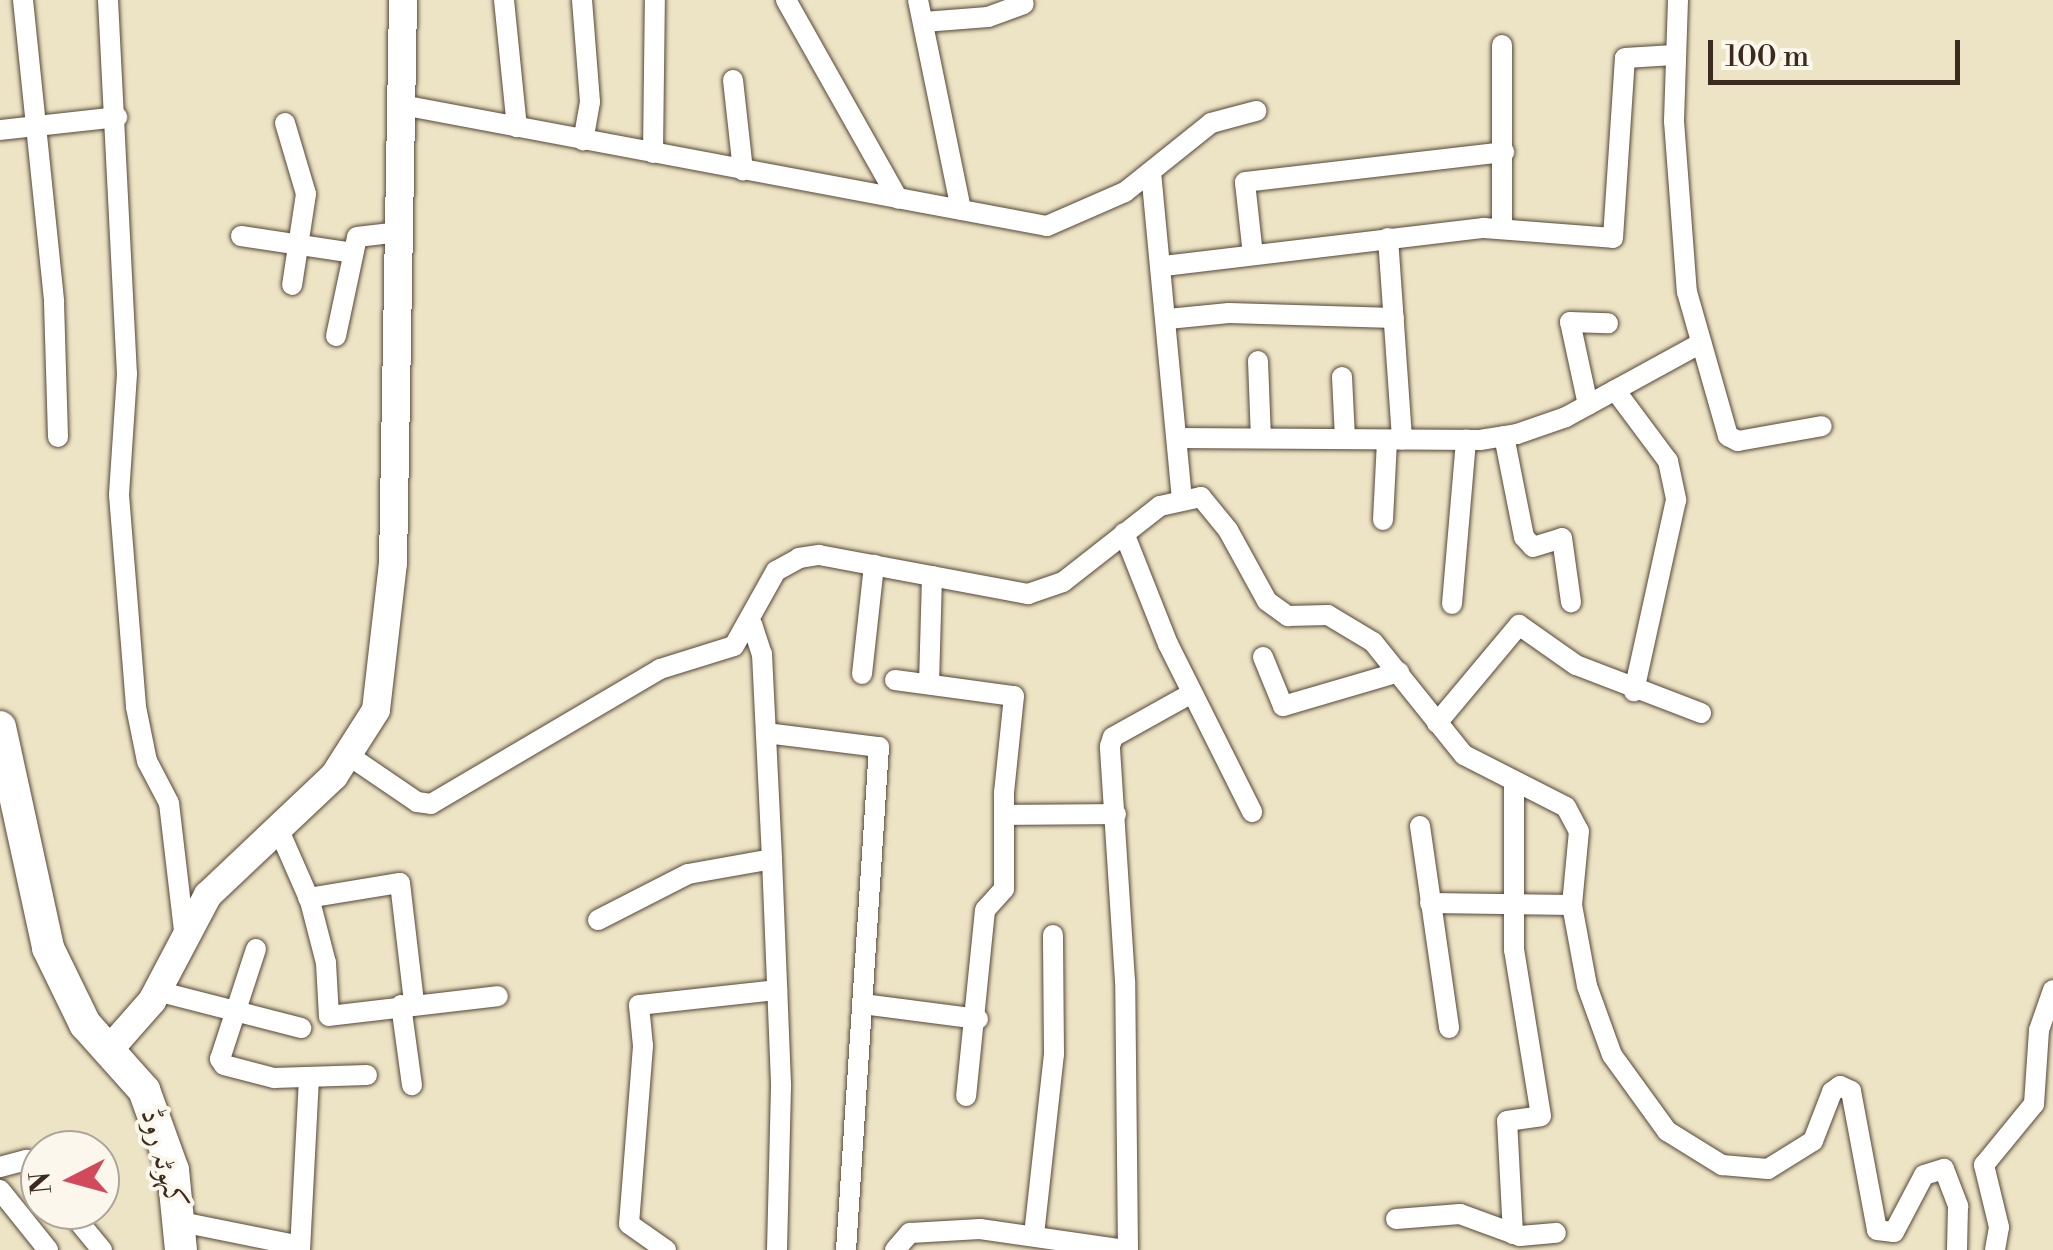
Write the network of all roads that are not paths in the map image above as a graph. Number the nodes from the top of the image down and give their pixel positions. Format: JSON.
{"nodes":[{"id":1,"x":23,"y":0,"type":"edge"},
{"id":2,"x":108,"y":0,"type":"edge"},
{"id":3,"x":404,"y":0,"type":"edge"},
{"id":4,"x":504,"y":0,"type":"edge"},
{"id":5,"x":582,"y":0,"type":"edge"},
{"id":6,"x":655,"y":0,"type":"edge"},
{"id":7,"x":786,"y":0,"type":"edge"},
{"id":8,"x":918,"y":0,"type":"edge"},
{"id":9,"x":1678,"y":0,"type":"edge"},
{"id":10,"x":1024,"y":4,"type":"dead end"},
{"id":11,"x":924,"y":22,"type":"junction"},
{"id":12,"x":1502,"y":45,"type":"dead end"},
{"id":13,"x":1674,"y":54,"type":"junction"},
{"id":14,"x":733,"y":80,"type":"dead end"},
{"id":15,"x":402,"y":105,"type":"junction"},
{"id":16,"x":1256,"y":111,"type":"dead end"},
{"id":17,"x":117,"y":117,"type":"junction"},
{"id":18,"x":285,"y":122,"type":"dead end"},
{"id":19,"x":36,"y":126,"type":"junction"},
{"id":20,"x":516,"y":127,"type":"junction"},
{"id":21,"x":0,"y":130,"type":"edge"},
{"id":22,"x":583,"y":140,"type":"junction"},
{"id":23,"x":1504,"y":152,"type":"junction"},
{"id":24,"x":652,"y":153,"type":"junction"},
{"id":25,"x":743,"y":170,"type":"junction"},
{"id":26,"x":1151,"y":172,"type":"junction"},
{"id":27,"x":898,"y":198,"type":"junction"},
{"id":28,"x":961,"y":210,"type":"junction"},
{"id":29,"x":1502,"y":228,"type":"junction"},
{"id":30,"x":400,"y":232,"type":"junction"},
{"id":31,"x":241,"y":236,"type":"dead end"},
{"id":32,"x":1388,"y":238,"type":"junction"},
{"id":33,"x":299,"y":244,"type":"junction"},
{"id":34,"x":354,"y":254,"type":"junction"},
{"id":35,"x":1253,"y":255,"type":"junction"},
{"id":36,"x":1164,"y":266,"type":"junction"},
{"id":37,"x":292,"y":285,"type":"dead end"},
{"id":38,"x":1394,"y":318,"type":"junction"},
{"id":39,"x":1168,"y":319,"type":"junction"},
{"id":40,"x":1608,"y":323,"type":"dead end"},
{"id":41,"x":336,"y":336,"type":"dead end"},
{"id":42,"x":1701,"y":343,"type":"junction"},
{"id":43,"x":1258,"y":360,"type":"dead end"},
{"id":44,"x":1342,"y":377,"type":"dead end"},
{"id":45,"x":1615,"y":390,"type":"junction"},
{"id":46,"x":1588,"y":405,"type":"junction"},
{"id":47,"x":1822,"y":426,"type":"dead end"},
{"id":48,"x":1504,"y":436,"type":"junction"},
{"id":49,"x":58,"y":437,"type":"dead end"},
{"id":50,"x":1178,"y":438,"type":"junction"},
{"id":51,"x":1261,"y":438,"type":"junction"},
{"id":52,"x":1345,"y":439,"type":"junction"},
{"id":53,"x":1394,"y":440,"type":"junction"},
{"id":54,"x":1466,"y":440,"type":"junction"},
{"id":55,"x":1182,"y":497,"type":"junction"},
{"id":56,"x":1383,"y":520,"type":"dead end"},
{"id":57,"x":1124,"y":533,"type":"junction"},
{"id":58,"x":874,"y":565,"type":"junction"},
{"id":59,"x":932,"y":576,"type":"junction"},
{"id":60,"x":1570,"y":602,"type":"dead end"},
{"id":61,"x":1452,"y":604,"type":"dead end"},
{"id":62,"x":752,"y":624,"type":"junction"},
{"id":63,"x":1263,"y":657,"type":"dead end"},
{"id":64,"x":1400,"y":672,"type":"junction"},
{"id":65,"x":862,"y":674,"type":"dead end"},
{"id":66,"x":895,"y":680,"type":"dead end"},
{"id":67,"x":929,"y":684,"type":"junction"},
{"id":68,"x":1634,"y":690,"type":"junction"},
{"id":69,"x":1192,"y":693,"type":"junction"},
{"id":70,"x":1701,"y":712,"type":"dead end"},
{"id":71,"x":1436,"y":723,"type":"junction"},
{"id":72,"x":0,"y":727,"type":"edge"},
{"id":73,"x":766,"y":734,"type":"junction"},
{"id":74,"x":350,"y":757,"type":"junction"},
{"id":75,"x":1514,"y":782,"type":"junction"},
{"id":76,"x":1252,"y":812,"type":"dead end"},
{"id":77,"x":1116,"y":814,"type":"junction"},
{"id":78,"x":1004,"y":815,"type":"junction"},
{"id":79,"x":1420,"y":826,"type":"dead end"},
{"id":80,"x":278,"y":828,"type":"junction"},
{"id":81,"x":772,"y":860,"type":"junction"},
{"id":82,"x":308,"y":898,"type":"junction"},
{"id":83,"x":1430,"y":903,"type":"junction"},
{"id":84,"x":1572,"y":905,"type":"junction"},
{"id":85,"x":1510,"y":906,"type":"junction"},
{"id":86,"x":598,"y":920,"type":"dead end"},
{"id":87,"x":184,"y":930,"type":"junction"},
{"id":88,"x":1052,"y":935,"type":"dead end"},
{"id":89,"x":256,"y":949,"type":"dead end"},
{"id":90,"x":777,"y":990,"type":"junction"},
{"id":91,"x":2053,"y":990,"type":"edge"},
{"id":92,"x":158,"y":991,"type":"junction"},
{"id":93,"x":498,"y":996,"type":"dead end"},
{"id":94,"x":407,"y":1004,"type":"junction"},
{"id":95,"x":863,"y":1004,"type":"junction"},
{"id":96,"x":236,"y":1012,"type":"junction"},
{"id":97,"x":978,"y":1018,"type":"junction"},
{"id":98,"x":300,"y":1028,"type":"dead end"},
{"id":99,"x":1449,"y":1028,"type":"dead end"},
{"id":100,"x":117,"y":1064,"type":"junction"},
{"id":101,"x":367,"y":1075,"type":"dead end"},
{"id":102,"x":309,"y":1079,"type":"junction"},
{"id":103,"x":412,"y":1085,"type":"dead end"},
{"id":104,"x":966,"y":1096,"type":"dead end"},
{"id":105,"x":0,"y":1190,"type":"edge"},
{"id":106,"x":1396,"y":1220,"type":"dead end"},
{"id":107,"x":86,"y":1230,"type":"edge"},
{"id":108,"x":1556,"y":1233,"type":"dead end"},
{"id":109,"x":1513,"y":1234,"type":"junction"},
{"id":110,"x":1034,"y":1235,"type":"junction"},
{"id":111,"x":181,"y":1236,"type":"edge"},
{"id":112,"x":911,"y":1242,"type":"edge"},
{"id":113,"x":300,"y":1248,"type":"edge"},
{"id":114,"x":48,"y":1250,"type":"edge"},
{"id":115,"x":102,"y":1250,"type":"edge"},
{"id":116,"x":162,"y":1250,"type":"edge"},
{"id":117,"x":666,"y":1250,"type":"edge"},
{"id":118,"x":777,"y":1250,"type":"edge"},
{"id":119,"x":846,"y":1250,"type":"edge"},
{"id":120,"x":895,"y":1250,"type":"edge"},
{"id":121,"x":1127,"y":1250,"type":"edge"},
{"id":122,"x":1957,"y":1250,"type":"edge"},
{"id":123,"x":1995,"y":1250,"type":"edge"}],
"edges":[{"from":1,"to":19,"type":"street"},
{"from":2,"to":17,"type":"street"},
{"from":3,"to":15,"type":"main road"},
{"from":4,"to":20,"type":"street"},
{"from":5,"to":22,"type":"street"},
{"from":6,"to":24,"type":"street"},
{"from":7,"to":27,"type":"street"},
{"from":8,"to":11,"type":"street"},
{"from":9,"to":13,"type":"street"},
{"from":10,"to":11,"type":"street"},
{"from":11,"to":28,"type":"street"},
{"from":12,"to":23,"type":"street"},
{"from":13,"to":29,"type":"street"},
{"from":13,"to":42,"type":"street"},
{"from":14,"to":25,"type":"street"},
{"from":15,"to":20,"type":"street"},
{"from":15,"to":30,"type":"main road"},
{"from":16,"to":26,"type":"street"},
{"from":17,"to":19,"type":"street"},
{"from":17,"to":87,"type":"street"},
{"from":18,"to":33,"type":"street"},
{"from":19,"to":21,"type":"street"},
{"from":19,"to":49,"type":"street"},
{"from":20,"to":22,"type":"street"},
{"from":22,"to":24,"type":"street"},
{"from":23,"to":29,"type":"street"},
{"from":23,"to":35,"type":"street"},
{"from":24,"to":25,"type":"street"},
{"from":25,"to":27,"type":"street"},
{"from":26,"to":28,"type":"street"},
{"from":26,"to":36,"type":"street"},
{"from":27,"to":28,"type":"street"},
{"from":29,"to":32,"type":"street"},
{"from":30,"to":34,"type":"street"},
{"from":30,"to":74,"type":"main road"},
{"from":31,"to":33,"type":"street"},
{"from":32,"to":35,"type":"street"},
{"from":32,"to":38,"type":"street"},
{"from":33,"to":34,"type":"street"},
{"from":33,"to":37,"type":"street"},
{"from":34,"to":41,"type":"street"},
{"from":35,"to":36,"type":"street"},
{"from":36,"to":39,"type":"street"},
{"from":38,"to":39,"type":"street"},
{"from":38,"to":53,"type":"street"},
{"from":39,"to":50,"type":"street"},
{"from":40,"to":46,"type":"street"},
{"from":42,"to":45,"type":"street"},
{"from":42,"to":47,"type":"street"},
{"from":43,"to":51,"type":"street"},
{"from":44,"to":52,"type":"street"},
{"from":45,"to":46,"type":"street"},
{"from":45,"to":68,"type":"street"},
{"from":46,"to":48,"type":"street"},
{"from":48,"to":54,"type":"street"},
{"from":48,"to":60,"type":"street"},
{"from":50,"to":51,"type":"street"},
{"from":50,"to":55,"type":"street"},
{"from":51,"to":52,"type":"street"},
{"from":52,"to":53,"type":"street"},
{"from":53,"to":54,"type":"street"},
{"from":53,"to":56,"type":"street"},
{"from":54,"to":61,"type":"street"},
{"from":55,"to":57,"type":"street"},
{"from":55,"to":64,"type":"street"},
{"from":57,"to":59,"type":"street"},
{"from":57,"to":69,"type":"street"},
{"from":58,"to":59,"type":"street"},
{"from":58,"to":62,"type":"street"},
{"from":58,"to":65,"type":"street"},
{"from":59,"to":67,"type":"street"},
{"from":62,"to":73,"type":"street"},
{"from":62,"to":74,"type":"street"},
{"from":63,"to":64,"type":"street"},
{"from":64,"to":71,"type":"street"},
{"from":66,"to":67,"type":"street"},
{"from":67,"to":78,"type":"street"},
{"from":68,"to":70,"type":"street"},
{"from":68,"to":71,"type":"street"},
{"from":69,"to":76,"type":"street"},
{"from":69,"to":77,"type":"street"},
{"from":71,"to":75,"type":"street"},
{"from":72,"to":100,"type":"main road"},
{"from":73,"to":81,"type":"street"},
{"from":73,"to":95,"type":"street"},
{"from":74,"to":80,"type":"main road"},
{"from":75,"to":84,"type":"street"},
{"from":75,"to":85,"type":"street"},
{"from":77,"to":78,"type":"street"},
{"from":77,"to":121,"type":"street"},
{"from":78,"to":97,"type":"street"},
{"from":79,"to":83,"type":"street"},
{"from":80,"to":82,"type":"street"},
{"from":80,"to":87,"type":"main road"},
{"from":81,"to":86,"type":"street"},
{"from":81,"to":90,"type":"street"},
{"from":82,"to":94,"type":"street"},
{"from":82,"to":94,"type":"street"},
{"from":83,"to":85,"type":"street"},
{"from":83,"to":99,"type":"street"},
{"from":84,"to":85,"type":"street"},
{"from":84,"to":122,"type":"street"},
{"from":85,"to":109,"type":"street"},
{"from":87,"to":92,"type":"main road"},
{"from":88,"to":110,"type":"street"},
{"from":89,"to":96,"type":"street"},
{"from":90,"to":117,"type":"street"},
{"from":90,"to":118,"type":"street"},
{"from":91,"to":123,"type":"street"},
{"from":92,"to":96,"type":"street"},
{"from":92,"to":100,"type":"main road"},
{"from":93,"to":94,"type":"street"},
{"from":94,"to":103,"type":"street"},
{"from":95,"to":97,"type":"street"},
{"from":95,"to":119,"type":"street"},
{"from":96,"to":98,"type":"street"},
{"from":96,"to":102,"type":"street"},
{"from":97,"to":104,"type":"street"},
{"from":100,"to":111,"type":"main road","name":"کہوٹہ روڈ"},
{"from":100,"to":116,"type":"main road","name":"کہوٹہ روڈ"},
{"from":101,"to":102,"type":"street"},
{"from":102,"to":113,"type":"street"},
{"from":105,"to":114,"type":"street"},
{"from":106,"to":109,"type":"street"},
{"from":107,"to":115,"type":"street"},
{"from":108,"to":109,"type":"street"},
{"from":110,"to":112,"type":"street"},
{"from":110,"to":121,"type":"street"},
{"from":111,"to":113,"type":"street"},
{"from":112,"to":120,"type":"street"}]}
